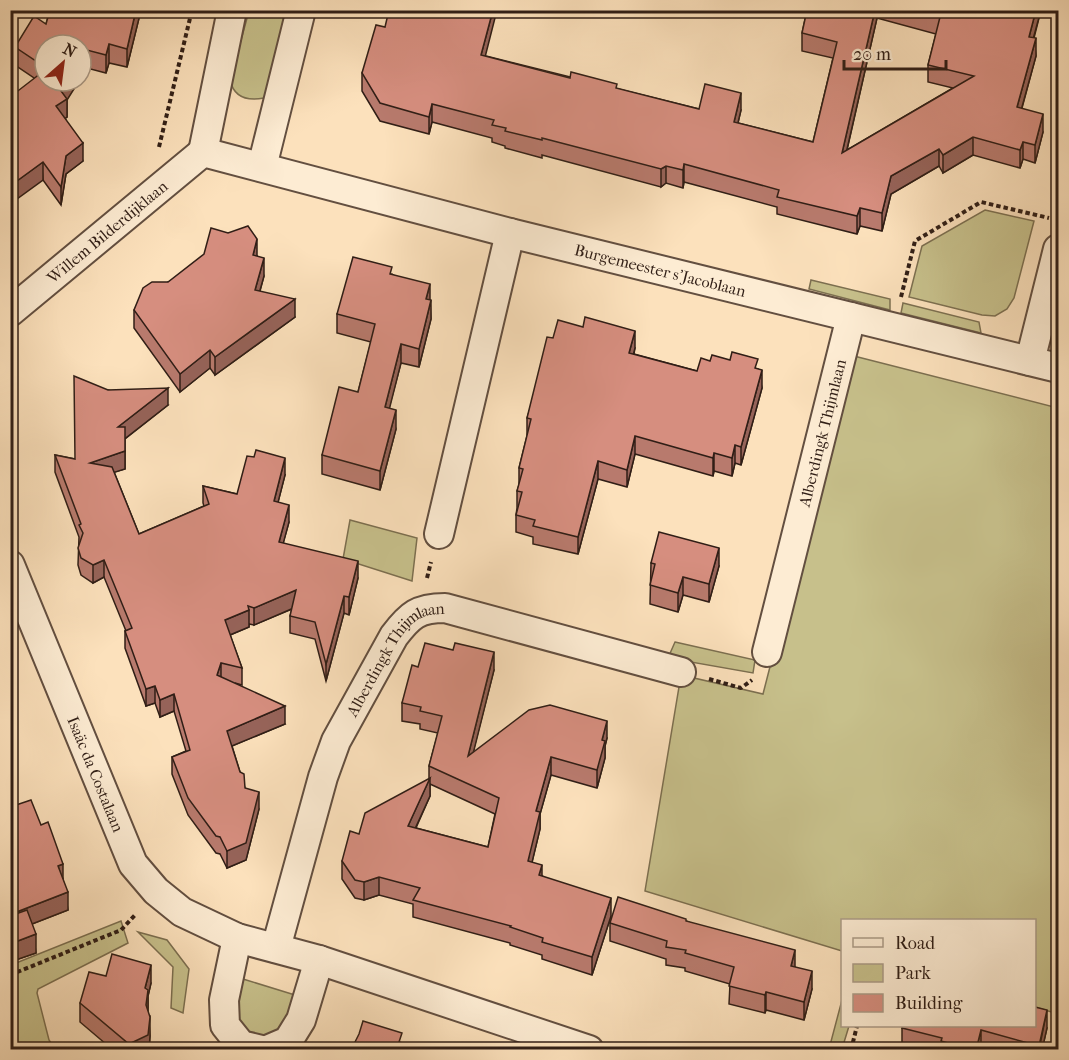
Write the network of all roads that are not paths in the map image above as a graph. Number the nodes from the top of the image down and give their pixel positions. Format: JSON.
{"nodes":[{"id":1,"x":232,"y":10,"type":"edge"},
{"id":2,"x":301,"y":10,"type":"edge"},
{"id":3,"x":203,"y":152,"type":"junction"},
{"id":4,"x":262,"y":166,"type":"junction"},
{"id":5,"x":510,"y":233,"type":"junction"},
{"id":6,"x":1059,"y":249,"type":"edge"},
{"id":7,"x":10,"y":312,"type":"edge"},
{"id":8,"x":851,"y":317,"type":"junction"},
{"id":9,"x":1030,"y":361,"type":"junction"},
{"id":10,"x":1059,"y":368,"type":"edge"},
{"id":11,"x":439,"y":534,"type":"dead end"},
{"id":12,"x":10,"y":565,"type":"edge"},
{"id":13,"x":767,"y":652,"type":"dead end"},
{"id":14,"x":681,"y":672,"type":"dead end"},
{"id":15,"x":237,"y":938,"type":"junction"},
{"id":16,"x":276,"y":948,"type":"junction"},
{"id":17,"x":319,"y":960,"type":"junction"},
{"id":18,"x":262,"y":1050,"type":"edge"},
{"id":19,"x":267,"y":1050,"type":"edge"},
{"id":20,"x":589,"y":1050,"type":"edge"}],
"edges":[{"from":1,"to":3,"type":"street"},
{"from":2,"to":4,"type":"street"},
{"from":3,"to":4,"type":"street"},
{"from":3,"to":7,"type":"street","name":"Willem Bilderdijklaan"},
{"from":4,"to":5,"type":"street","name":"Burgemeester s'Jacoblaan"},
{"from":5,"to":8,"type":"street","name":"Burgemeester s'Jacoblaan"},
{"from":5,"to":11,"type":"street"},
{"from":6,"to":9,"type":"street"},
{"from":8,"to":9,"type":"street","name":"Burgemeester s'Jacoblaan"},
{"from":8,"to":13,"type":"street","name":"Alberdingk Thijmlaan"},
{"from":9,"to":10,"type":"street","name":"Burgemeester s'Jacoblaan"},
{"from":12,"to":15,"type":"street","name":"Isaäc da Costalaan"},
{"from":14,"to":16,"type":"street","name":"Alberdingk Thijmlaan"},
{"from":15,"to":16,"type":"street","name":"Isaäc da Costalaan"},
{"from":15,"to":18,"type":"street"},
{"from":16,"to":17,"type":"street","name":"Isaäc da Costalaan"},
{"from":17,"to":19,"type":"street"},
{"from":17,"to":20,"type":"street","name":"Isaäc da Costalaan"}]}
